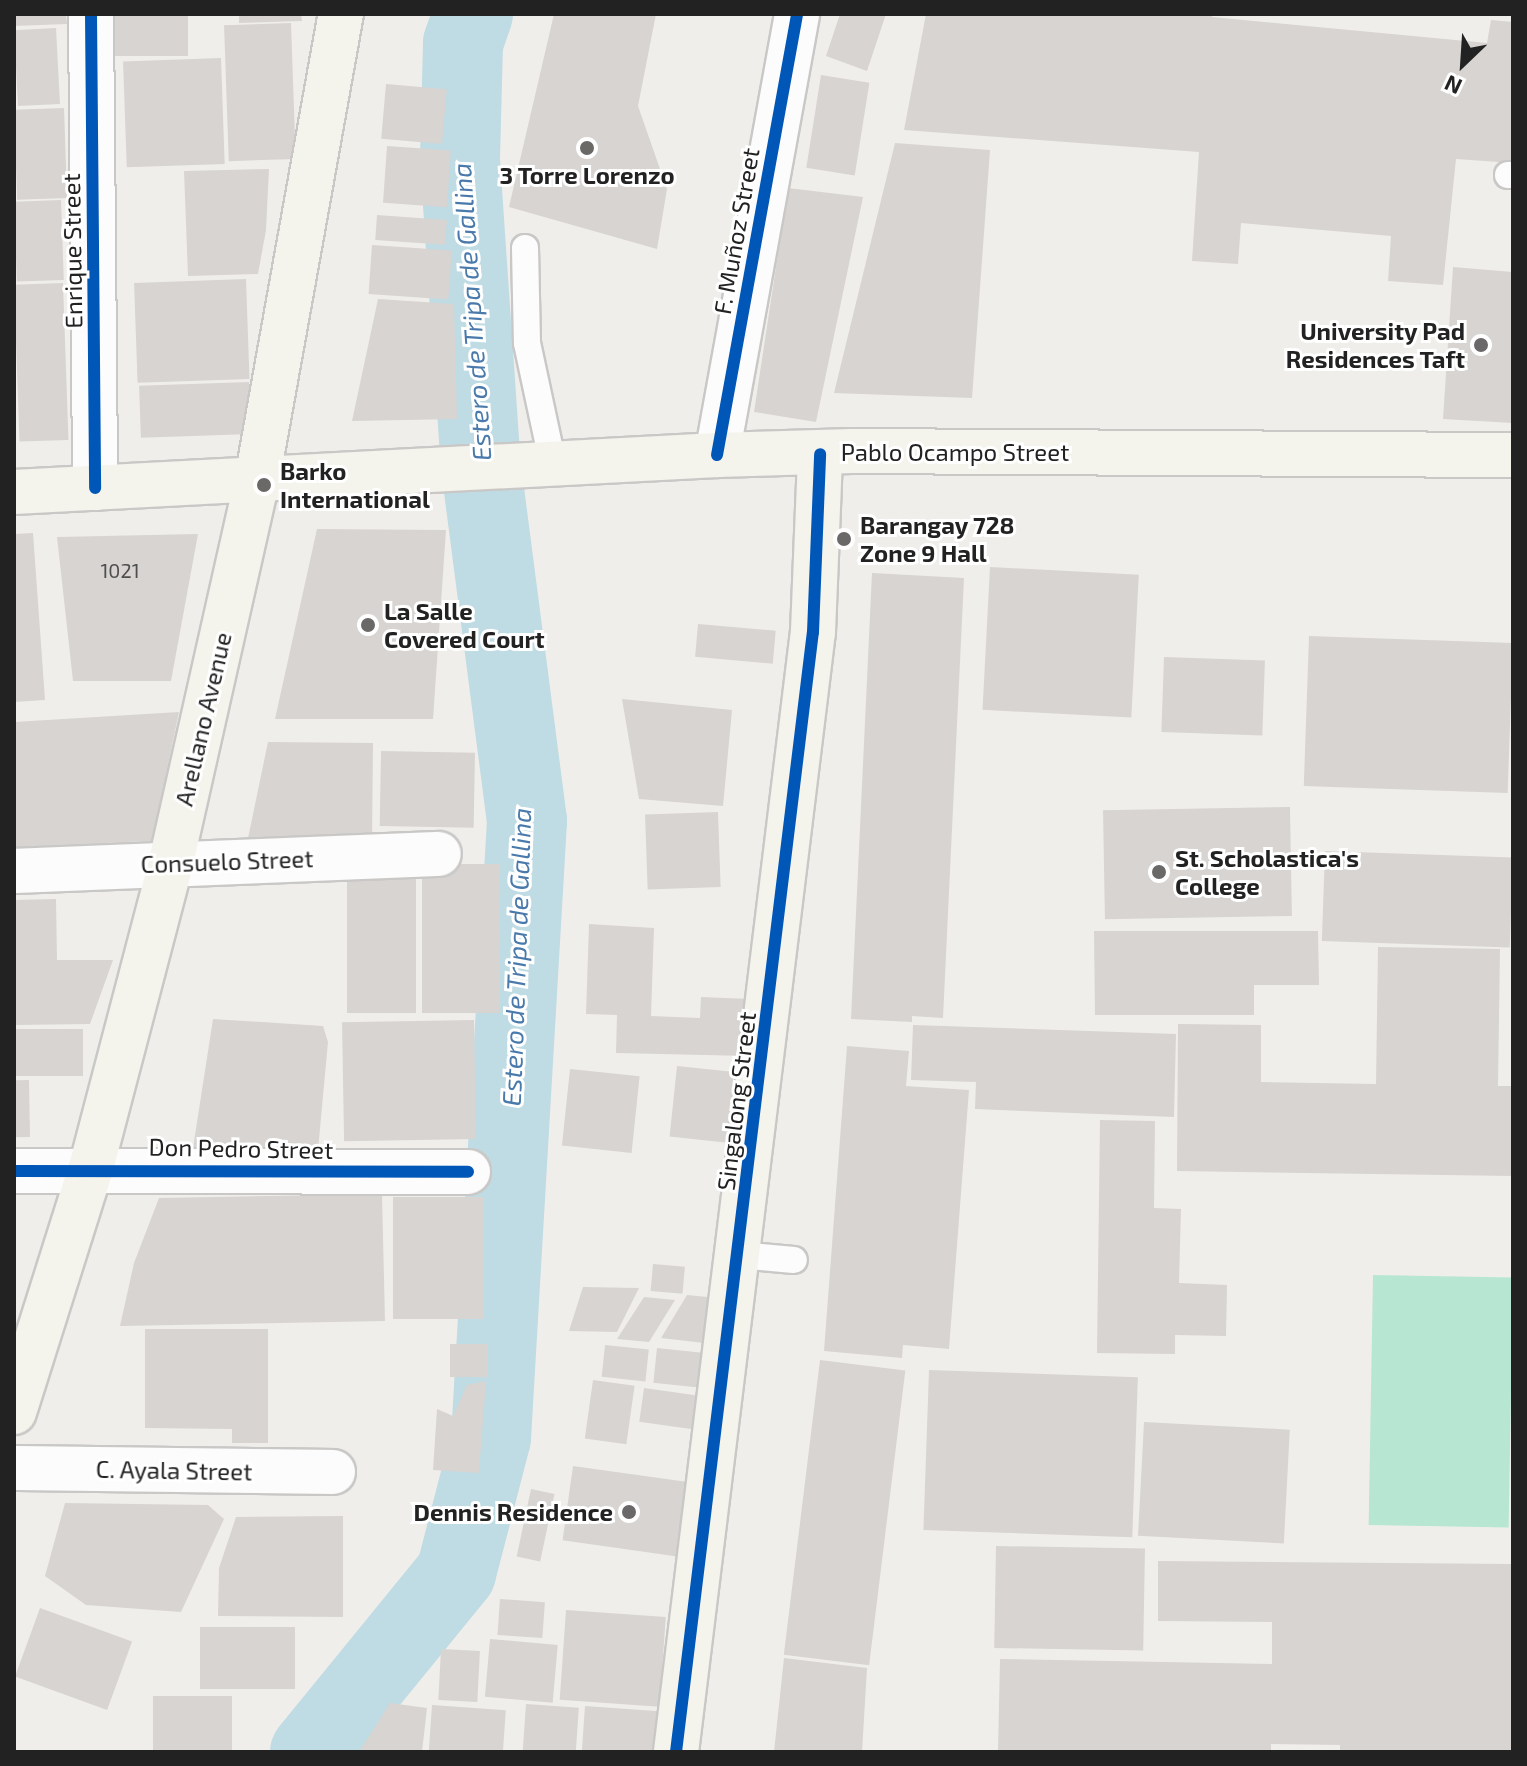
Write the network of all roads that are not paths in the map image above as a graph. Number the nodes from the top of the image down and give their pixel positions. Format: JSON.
{"nodes":[{"id":1,"x":91,"y":14,"type":"edge"},
{"id":2,"x":341,"y":14,"type":"edge"},
{"id":3,"x":797,"y":14,"type":"edge"},
{"id":4,"x":525,"y":248,"type":"dead end"},
{"id":5,"x":820,"y":454,"type":"junction"},
{"id":6,"x":717,"y":455,"type":"junction"},
{"id":7,"x":1513,"y":455,"type":"edge"},
{"id":8,"x":543,"y":464,"type":"junction"},
{"id":9,"x":257,"y":480,"type":"junction"},
{"id":10,"x":95,"y":488,"type":"junction"},
{"id":11,"x":14,"y":492,"type":"edge"},
{"id":12,"x":439,"y":854,"type":"dead end"},
{"id":13,"x":171,"y":862,"type":"junction"},
{"id":14,"x":14,"y":871,"type":"edge"},
{"id":15,"x":91,"y":1168,"type":"junction"},
{"id":16,"x":14,"y":1171,"type":"edge"},
{"id":17,"x":468,"y":1172,"type":"dead end"},
{"id":18,"x":739,"y":1255,"type":"junction"},
{"id":19,"x":794,"y":1260,"type":"dead end"},
{"id":20,"x":14,"y":1412,"type":"edge"},
{"id":21,"x":14,"y":1468,"type":"edge"},
{"id":22,"x":333,"y":1472,"type":"dead end"},
{"id":23,"x":676,"y":1752,"type":"edge"}],
"edges":[{"from":1,"to":10,"type":"street","name":"Enrique Street"},
{"from":2,"to":9,"type":"main road","name":"Arellano Avenue"},
{"from":3,"to":6,"type":"street","name":"F. Muñoz Street"},
{"from":4,"to":8,"type":"lane"},
{"from":5,"to":6,"type":"main road","name":"Pablo Ocampo Street"},
{"from":5,"to":7,"type":"main road","name":"Pablo Ocampo Street"},
{"from":5,"to":18,"type":"main road","name":"Singalong Street"},
{"from":6,"to":8,"type":"main road","name":"Pablo Ocampo Street"},
{"from":8,"to":9,"type":"main road","name":"Pablo Ocampo Street"},
{"from":9,"to":10,"type":"main road","name":"Pablo Ocampo Street"},
{"from":9,"to":13,"type":"main road","name":"Arellano Avenue"},
{"from":10,"to":11,"type":"main road","name":"Pablo Ocampo Street"},
{"from":12,"to":13,"type":"street","name":"Consuelo Street"},
{"from":13,"to":14,"type":"street","name":"Consuelo Street"},
{"from":13,"to":15,"type":"main road","name":"Arellano Avenue"},
{"from":15,"to":16,"type":"street","name":"Don Pedro Street"},
{"from":15,"to":17,"type":"street","name":"Don Pedro Street"},
{"from":15,"to":20,"type":"main road","name":"Arellano Avenue"},
{"from":18,"to":19,"type":"lane"},
{"from":18,"to":23,"type":"main road","name":"Singalong Street"},
{"from":21,"to":22,"type":"street","name":"C. Ayala Street"}]}
